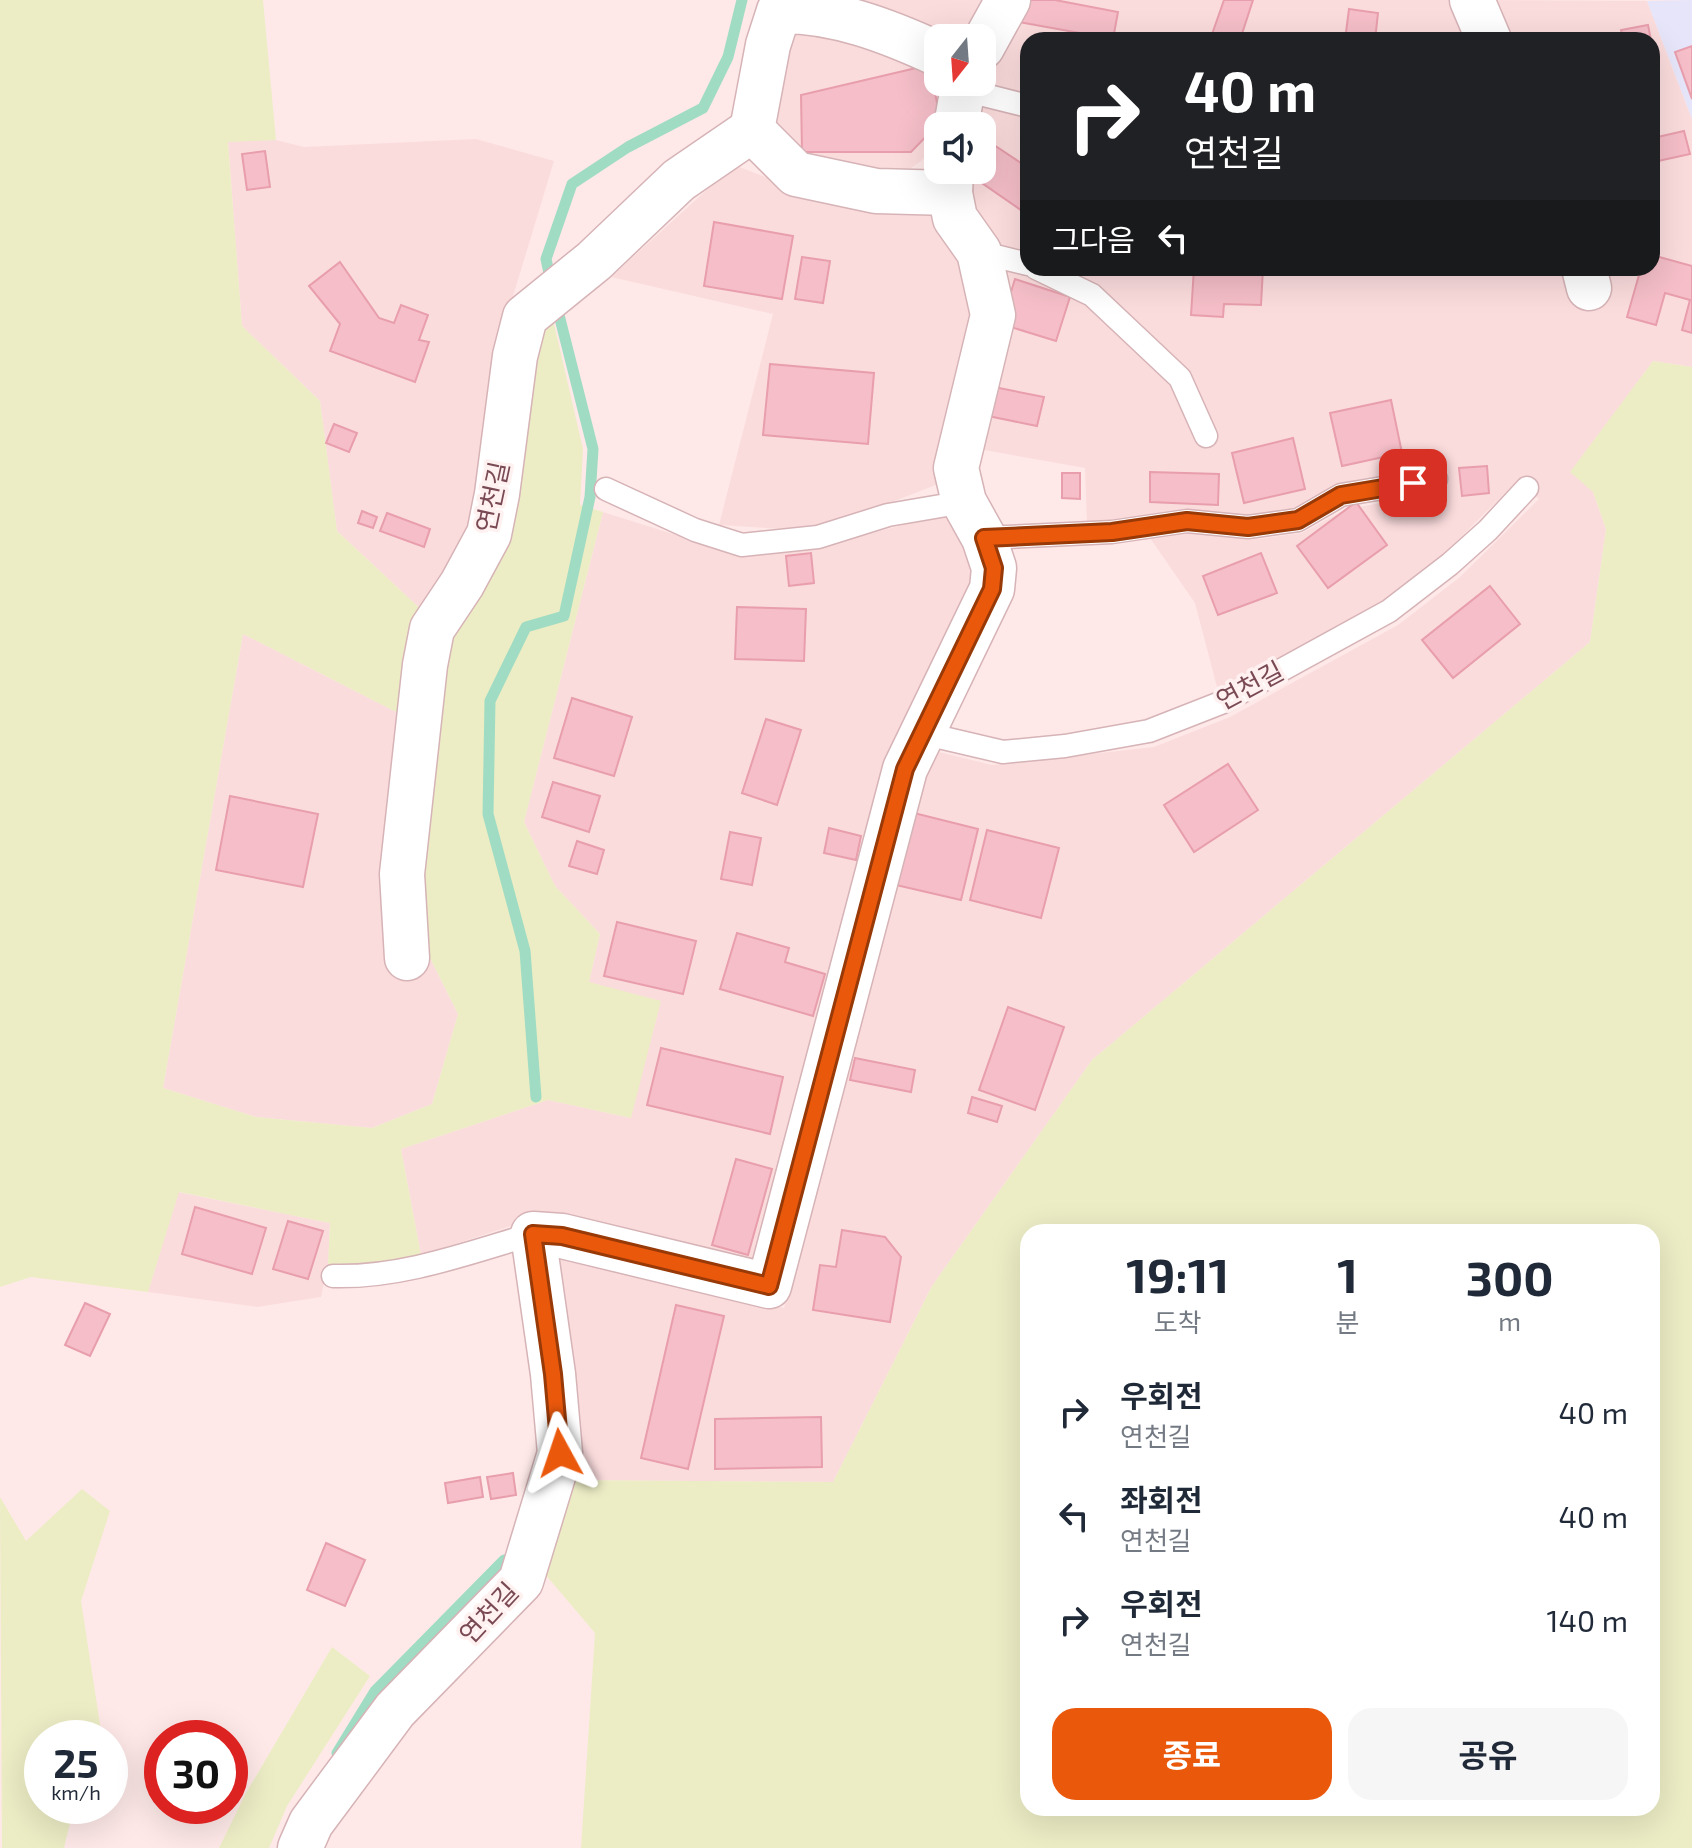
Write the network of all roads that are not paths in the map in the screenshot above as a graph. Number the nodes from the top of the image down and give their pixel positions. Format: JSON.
{"nodes":[{"id":1,"x":1008,"y":0,"type":"edge"},
{"id":2,"x":1472,"y":0,"type":"edge"},
{"id":3,"x":776,"y":5,"type":"edge"},
{"id":4,"x":995,"y":24,"type":"edge"},
{"id":5,"x":1486,"y":32,"type":"edge"},
{"id":6,"x":924,"y":47,"type":"edge"},
{"id":7,"x":988,"y":96,"type":"edge"},
{"id":8,"x":1020,"y":104,"type":"edge"},
{"id":9,"x":752,"y":130,"type":"junction"},
{"id":10,"x":934,"y":184,"type":"edge"},
{"id":11,"x":951,"y":184,"type":"edge"},
{"id":12,"x":979,"y":252,"type":"junction"},
{"id":13,"x":1020,"y":262,"type":"edge"},
{"id":14,"x":1053,"y":276,"type":"edge"},
{"id":15,"x":1206,"y":436,"type":"dead end"},
{"id":16,"x":1436,"y":479,"type":"dead end"},
{"id":17,"x":1527,"y":488,"type":"dead end"},
{"id":18,"x":606,"y":489,"type":"dead end"},
{"id":19,"x":974,"y":520,"type":"junction"},
{"id":20,"x":924,"y":728,"type":"junction"},
{"id":21,"x":407,"y":958,"type":"dead end"},
{"id":22,"x":533,"y":1234,"type":"junction"},
{"id":23,"x":333,"y":1276,"type":"dead end"},
{"id":24,"x":300,"y":1848,"type":"edge"}],
"edges":[{"from":1,"to":4,"type":"street"},
{"from":2,"to":5,"type":"street"},
{"from":3,"to":6,"type":"street"},
{"from":3,"to":9,"type":"street"},
{"from":7,"to":8,"type":"lane"},
{"from":9,"to":10,"type":"street"},
{"from":9,"to":21,"type":"street","name":"연천길"},
{"from":11,"to":12,"type":"street"},
{"from":12,"to":13,"type":"lane"},
{"from":12,"to":19,"type":"street"},
{"from":14,"to":15,"type":"lane"},
{"from":16,"to":19,"type":"lane"},
{"from":17,"to":20,"type":"lane","name":"연천길"},
{"from":18,"to":19,"type":"lane"},
{"from":19,"to":20,"type":"street"},
{"from":20,"to":22,"type":"street"},
{"from":22,"to":23,"type":"lane"},
{"from":22,"to":24,"type":"street","name":"연천길"}]}
